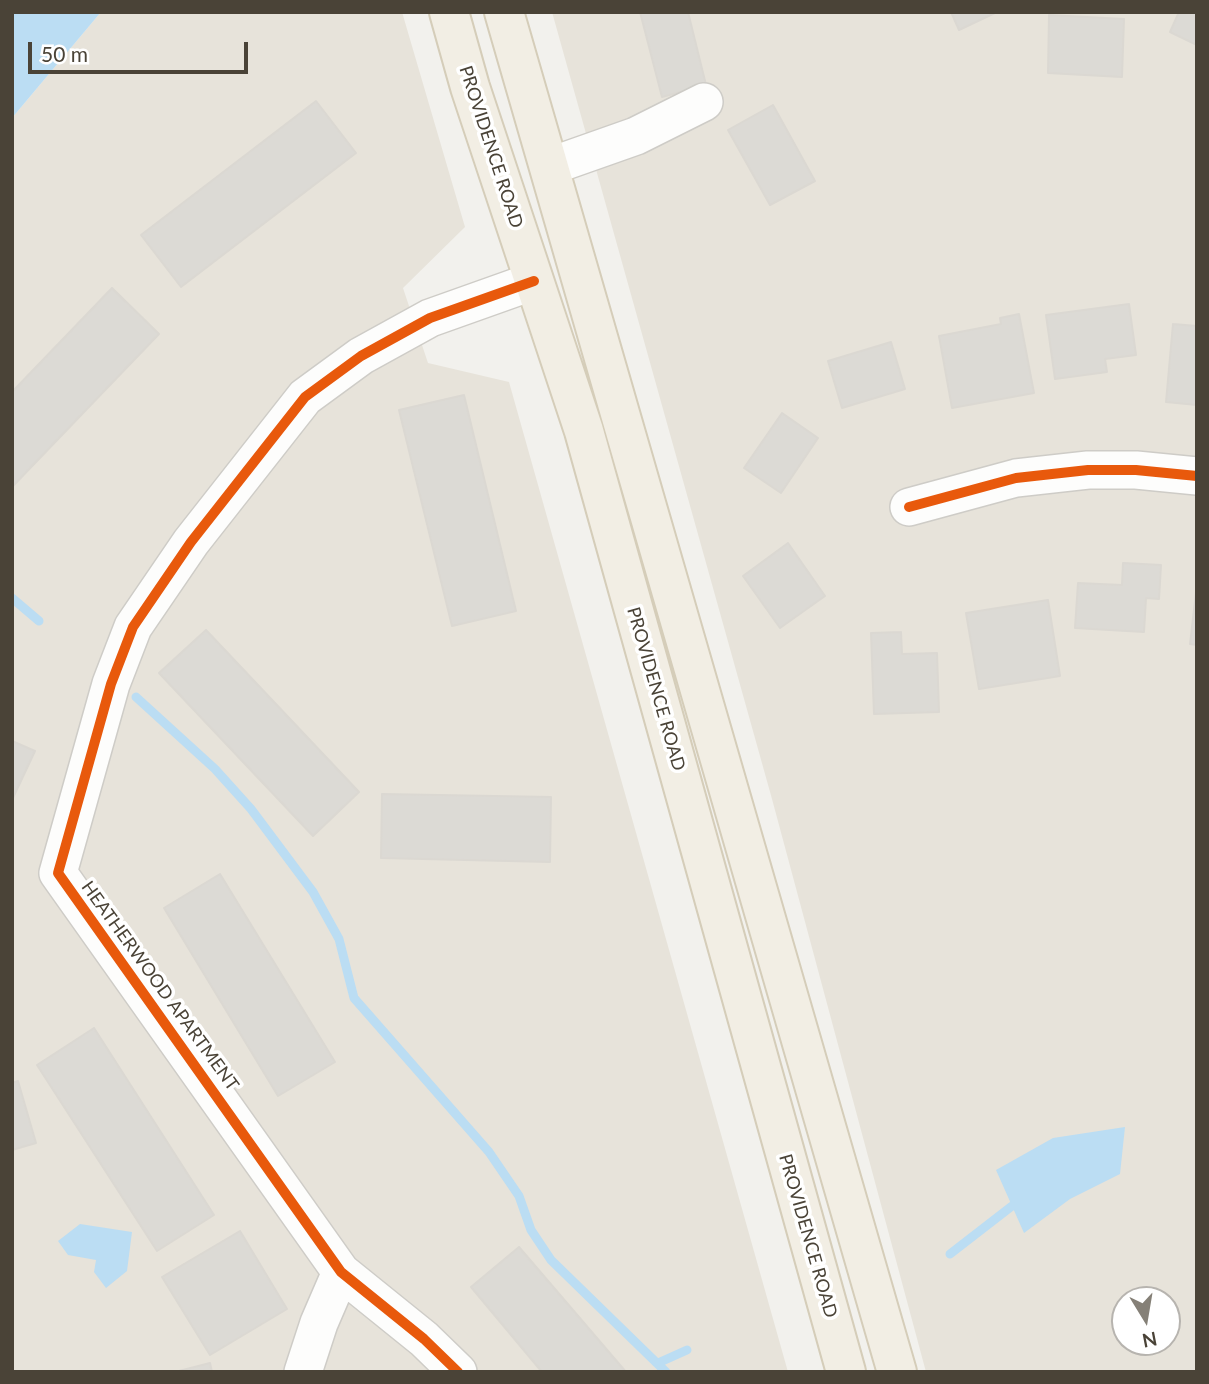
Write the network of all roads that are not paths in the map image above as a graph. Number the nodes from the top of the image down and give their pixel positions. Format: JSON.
{"nodes":[{"id":1,"x":449,"y":12,"type":"edge"},
{"id":2,"x":504,"y":12,"type":"edge"},
{"id":3,"x":704,"y":102,"type":"dead end"},
{"id":4,"x":551,"y":166,"type":"junction"},
{"id":5,"x":534,"y":281,"type":"junction"},
{"id":6,"x":1197,"y":477,"type":"edge"},
{"id":7,"x":909,"y":507,"type":"dead end"},
{"id":8,"x":341,"y":1272,"type":"junction"},
{"id":9,"x":303,"y":1372,"type":"edge"},
{"id":10,"x":458,"y":1372,"type":"edge"},
{"id":11,"x":846,"y":1372,"type":"edge"},
{"id":12,"x":897,"y":1372,"type":"edge"}],
"edges":[{"from":1,"to":5,"type":"main road","name":"PROVIDENCE ROAD"},
{"from":2,"to":4,"type":"main road"},
{"from":3,"to":4,"type":"street"},
{"from":4,"to":12,"type":"main road"},
{"from":5,"to":8,"type":"street","name":"HEATHERWOOD APARTMENT"},
{"from":5,"to":11,"type":"main road","name":"PROVIDENCE ROAD"},
{"from":6,"to":7,"type":"street"},
{"from":8,"to":9,"type":"street"},
{"from":8,"to":10,"type":"street","name":"HEATHERWOOD APARTMENT"}]}
